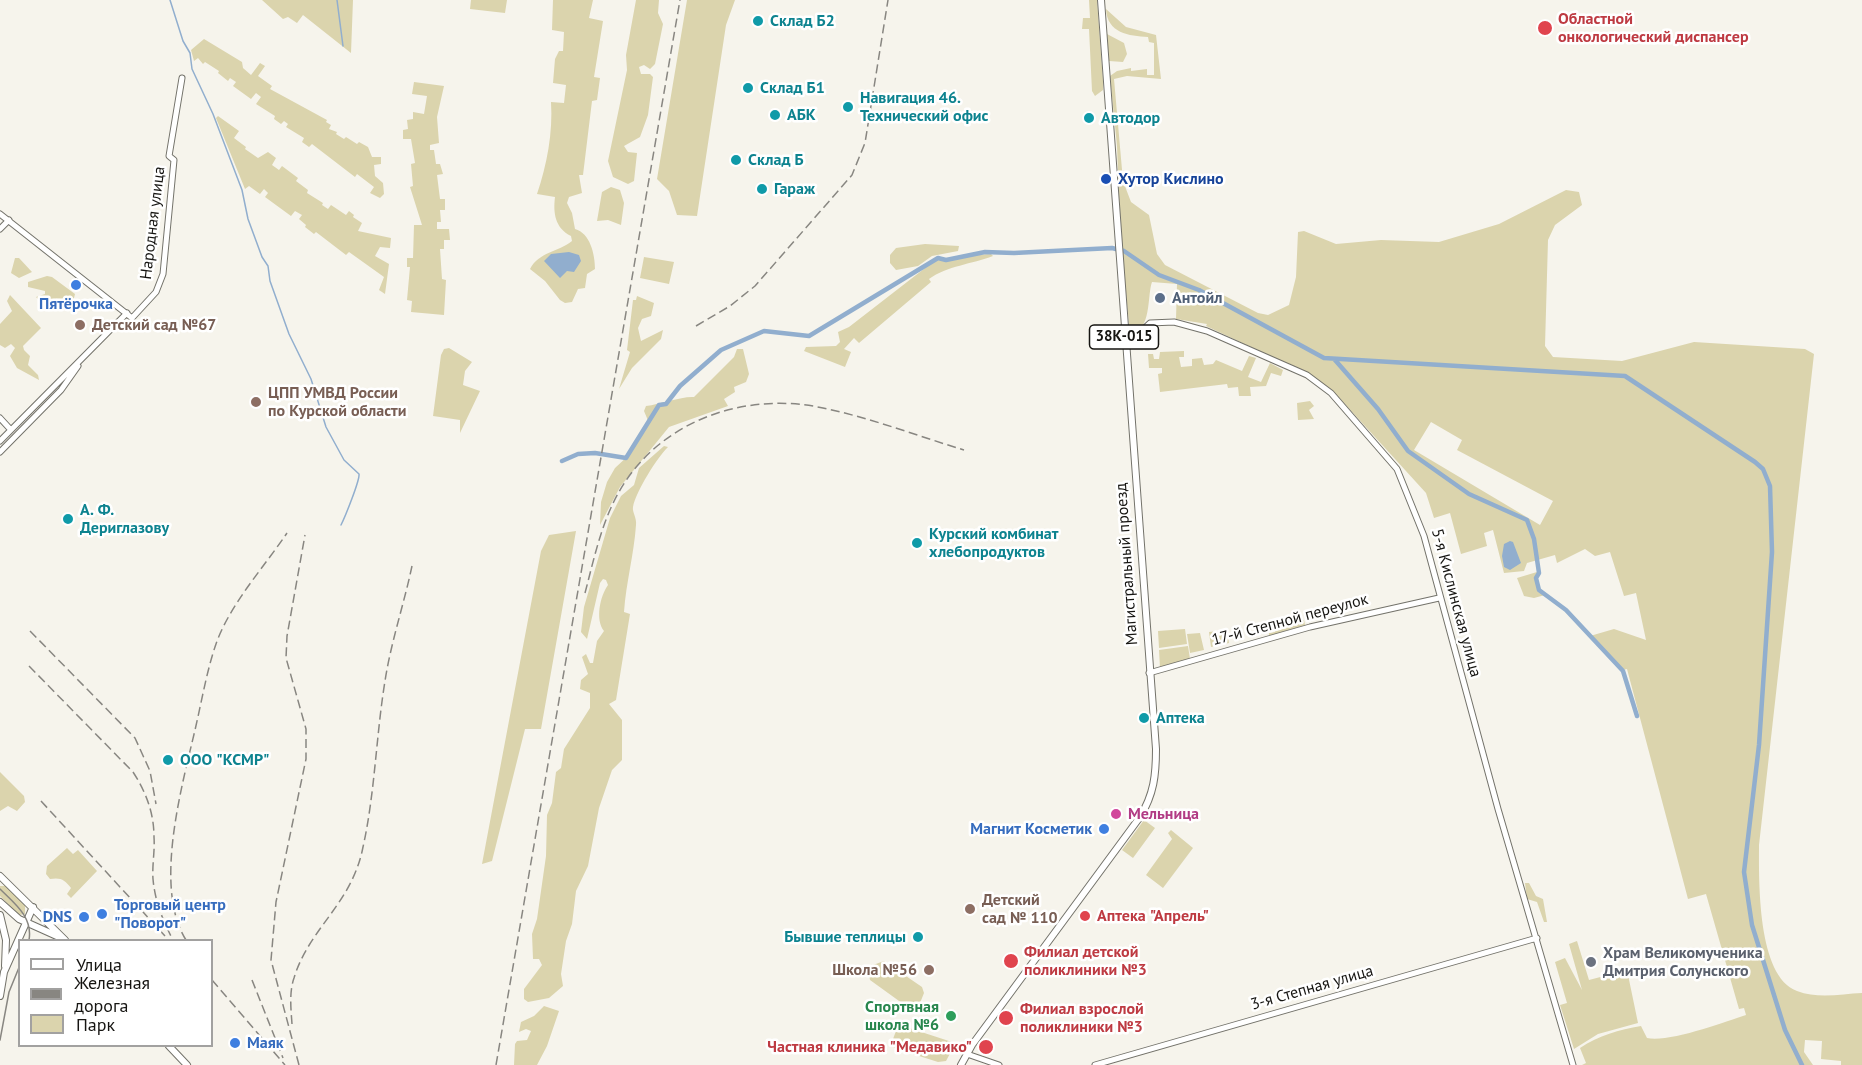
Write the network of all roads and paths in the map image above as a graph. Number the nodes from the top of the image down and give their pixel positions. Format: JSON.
{"nodes":[{"id":1,"x":1101,"y":0,"type":"edge"},
{"id":2,"x":182,"y":78,"type":"dead end"},
{"id":3,"x":0,"y":213,"type":"edge"},
{"id":4,"x":9,"y":220,"type":"junction"},
{"id":5,"x":0,"y":229,"type":"edge"},
{"id":6,"x":126,"y":313,"type":"junction"},
{"id":7,"x":1124,"y":340,"type":"junction"},
{"id":8,"x":84,"y":357,"type":"junction"},
{"id":9,"x":0,"y":418,"type":"edge"},
{"id":10,"x":11,"y":429,"type":"junction"},
{"id":11,"x":0,"y":441,"type":"edge"},
{"id":12,"x":0,"y":452,"type":"edge"},
{"id":13,"x":1439,"y":598,"type":"junction"},
{"id":14,"x":1149,"y":674,"type":"junction"},
{"id":15,"x":0,"y":876,"type":"edge"},
{"id":16,"x":4,"y":882,"type":"edge"},
{"id":17,"x":0,"y":902,"type":"edge"},
{"id":18,"x":32,"y":910,"type":"junction"},
{"id":19,"x":0,"y":915,"type":"edge"},
{"id":20,"x":14,"y":916,"type":"junction"},
{"id":21,"x":28,"y":923,"type":"junction"},
{"id":22,"x":47,"y":931,"type":"junction"},
{"id":23,"x":1537,"y":938,"type":"junction"},
{"id":24,"x":20,"y":939,"type":"edge"},
{"id":25,"x":22,"y":939,"type":"edge"},
{"id":26,"x":63,"y":939,"type":"edge"},
{"id":27,"x":64,"y":939,"type":"edge"},
{"id":28,"x":18,"y":942,"type":"edge"},
{"id":29,"x":18,"y":944,"type":"edge"},
{"id":30,"x":13,"y":952,"type":"junction"},
{"id":31,"x":4,"y":972,"type":"junction"},
{"id":32,"x":0,"y":996,"type":"edge"},
{"id":33,"x":169,"y":1047,"type":"edge"},
{"id":34,"x":967,"y":1054,"type":"junction"},
{"id":35,"x":188,"y":1065,"type":"edge"},
{"id":36,"x":961,"y":1065,"type":"edge"},
{"id":37,"x":999,"y":1065,"type":"edge"},
{"id":38,"x":1095,"y":1065,"type":"edge"},
{"id":39,"x":1573,"y":1065,"type":"edge"}],
"edges":[{"from":1,"to":7,"type":"main road","name":"Магистральный проезд","number":"38К-015"},
{"from":2,"to":6,"type":"street","name":"Народная улица"},
{"from":3,"to":4,"type":"street"},
{"from":4,"to":5,"type":"street"},
{"from":4,"to":6,"type":"street"},
{"from":6,"to":8,"type":"street","name":"Народная улица"},
{"from":7,"to":13,"type":"street","name":"5-я Кислинская улица"},
{"from":7,"to":14,"type":"main road","name":"Магистральный проезд","number":"38К-015"},
{"from":8,"to":10,"type":"street","name":"Народная улица"},
{"from":8,"to":12,"type":"street","name":"Народная улица"},
{"from":9,"to":10,"type":"street"},
{"from":10,"to":11,"type":"street","name":"Народная улица"},
{"from":13,"to":14,"type":"street","name":"17-й Степной переулок"},
{"from":13,"to":23,"type":"street","name":"5-я Кислинская улица"},
{"from":14,"to":34,"type":"main road","name":"Магистральный проезд","number":"38К-015"},
{"from":15,"to":16,"type":"main road"},
{"from":16,"to":18,"type":"main road"},
{"from":17,"to":20,"type":"main road"},
{"from":18,"to":20,"type":"main road"},
{"from":18,"to":21,"type":"main road"},
{"from":18,"to":27,"type":"main road"},
{"from":19,"to":31,"type":"main road"},
{"from":20,"to":21,"type":"main road"},
{"from":21,"to":22,"type":"main road"},
{"from":21,"to":24,"type":"main road"},
{"from":22,"to":25,"type":"main road"},
{"from":22,"to":26,"type":"main road"},
{"from":23,"to":38,"type":"street","name":"3-я Степная улица"},
{"from":23,"to":39,"type":"street","name":"5-я Кислинская улица"},
{"from":28,"to":30,"type":"main road"},
{"from":29,"to":30,"type":"main road"},
{"from":30,"to":31,"type":"main road"},
{"from":31,"to":32,"type":"main road"},
{"from":33,"to":35,"type":"main road"},
{"from":34,"to":36,"type":"main road","name":"Магистральный проезд","number":"38К-015"},
{"from":34,"to":37,"type":"street"}]}
